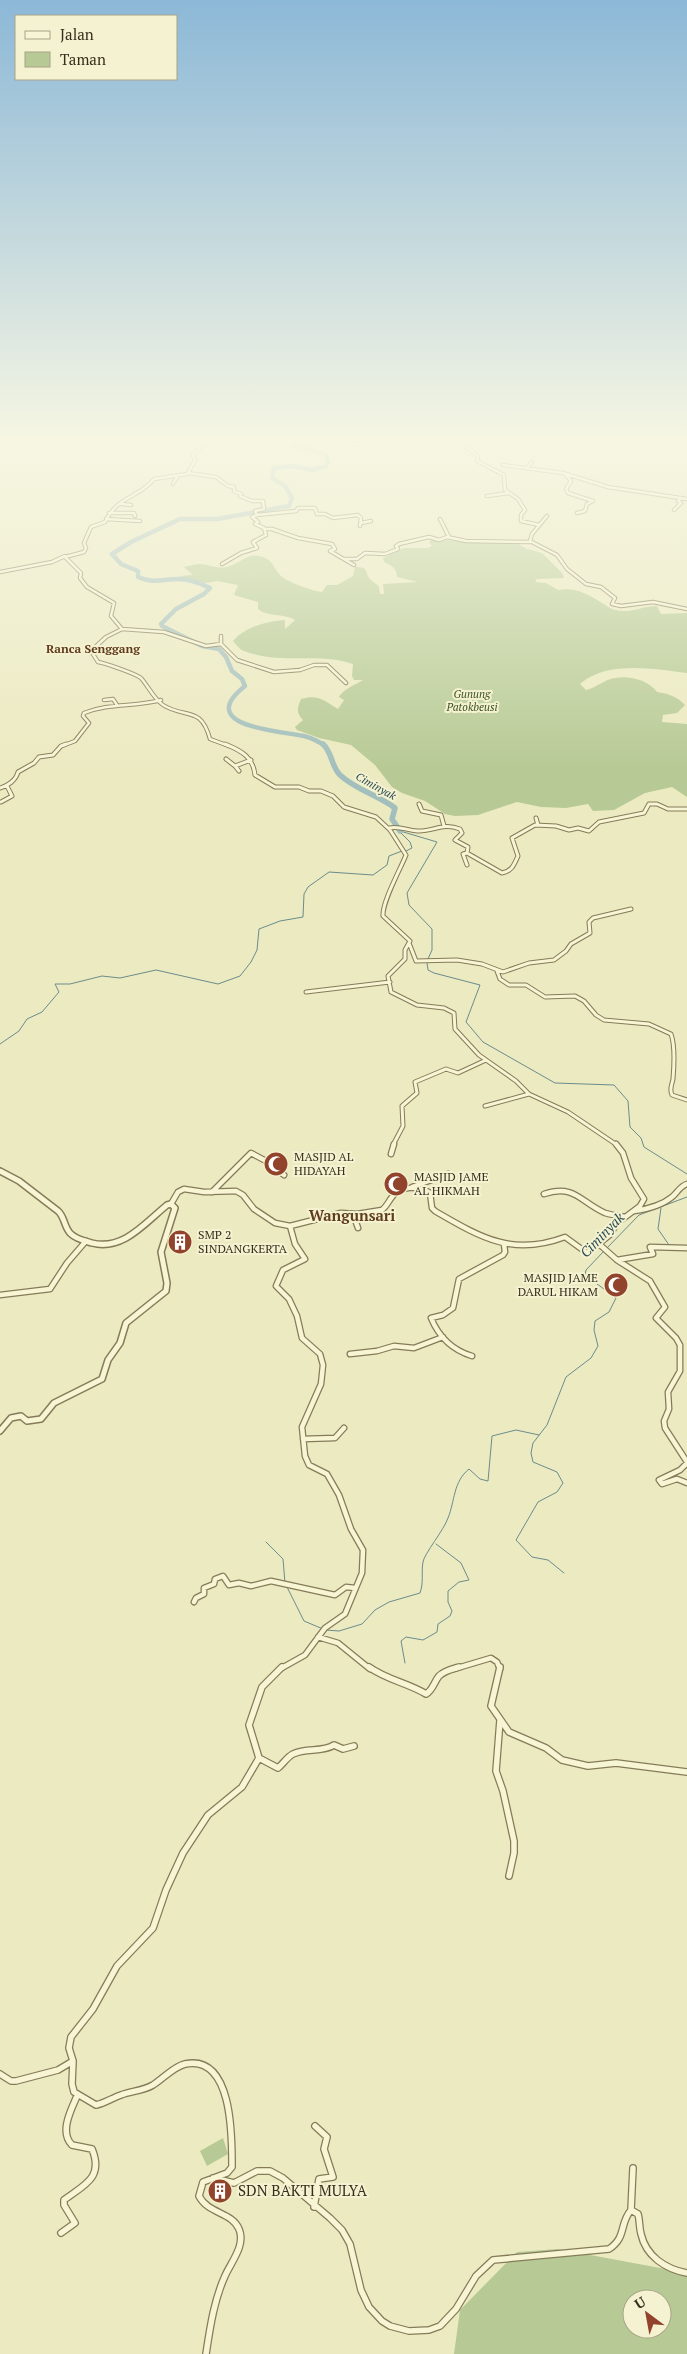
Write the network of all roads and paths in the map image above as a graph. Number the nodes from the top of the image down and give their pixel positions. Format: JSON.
{"nodes":[{"id":1,"x":85,"y":550,"type":"edge"},
{"id":2,"x":251,"y":550,"type":"edge"},
{"id":3,"x":334,"y":550,"type":"edge"},
{"id":4,"x":397,"y":550,"type":"edge"},
{"id":5,"x":547,"y":550,"type":"edge"},
{"id":6,"x":70,"y":555,"type":"junction"},
{"id":7,"x":345,"y":559,"type":"junction"},
{"id":8,"x":222,"y":564,"type":"dead end"},
{"id":9,"x":354,"y":565,"type":"dead end"},
{"id":10,"x":0,"y":572,"type":"edge"},
{"id":11,"x":687,"y":609,"type":"edge"},
{"id":12,"x":122,"y":629,"type":"junction"},
{"id":13,"x":221,"y":636,"type":"dead end"},
{"id":14,"x":221,"y":644,"type":"junction"},
{"id":15,"x":209,"y":647,"type":"joint"},
{"id":16,"x":346,"y":684,"type":"dead end"},
{"id":17,"x":104,"y":700,"type":"dead end"},
{"id":18,"x":161,"y":700,"type":"junction"},
{"id":19,"x":117,"y":705,"type":"junction"},
{"id":20,"x":226,"y":759,"type":"dead end"},
{"id":21,"x":251,"y":760,"type":"junction"},
{"id":22,"x":235,"y":766,"type":"junction"},
{"id":23,"x":239,"y":771,"type":"dead end"},
{"id":24,"x":7,"y":786,"type":"junction"},
{"id":25,"x":0,"y":788,"type":"edge"},
{"id":26,"x":1,"y":802,"type":"edge"},
{"id":27,"x":420,"y":804,"type":"dead end"},
{"id":28,"x":687,"y":809,"type":"edge"},
{"id":29,"x":536,"y":818,"type":"dead end"},
{"id":30,"x":538,"y":825,"type":"junction"},
{"id":31,"x":397,"y":826,"type":"joint"},
{"id":32,"x":444,"y":826,"type":"junction"},
{"id":33,"x":390,"y":828,"type":"junction"},
{"id":34,"x":403,"y":848,"type":"joint"},
{"id":35,"x":467,"y":853,"type":"junction"},
{"id":36,"x":467,"y":865,"type":"dead end"},
{"id":37,"x":631,"y":909,"type":"dead end"},
{"id":38,"x":409,"y":943,"type":"junction"},
{"id":39,"x":424,"y":962,"type":"joint"},
{"id":40,"x":431,"y":962,"type":"joint"},
{"id":41,"x":497,"y":972,"type":"junction"},
{"id":42,"x":390,"y":982,"type":"junction"},
{"id":43,"x":306,"y":992,"type":"dead end"},
{"id":44,"x":486,"y":1060,"type":"junction"},
{"id":45,"x":529,"y":1094,"type":"junction"},
{"id":46,"x":687,"y":1100,"type":"edge"},
{"id":47,"x":485,"y":1106,"type":"dead end"},
{"id":48,"x":391,"y":1154,"type":"dead end"},
{"id":49,"x":0,"y":1171,"type":"edge"},
{"id":50,"x":448,"y":1174,"type":"dead end"},
{"id":51,"x":284,"y":1175,"type":"dead end"},
{"id":52,"x":687,"y":1184,"type":"edge"},
{"id":53,"x":410,"y":1188,"type":"junction"},
{"id":54,"x":212,"y":1192,"type":"junction"},
{"id":55,"x":544,"y":1194,"type":"dead end"},
{"id":56,"x":172,"y":1204,"type":"junction"},
{"id":57,"x":632,"y":1211,"type":"junction"},
{"id":58,"x":354,"y":1214,"type":"junction"},
{"id":59,"x":625,"y":1217,"type":"junction"},
{"id":60,"x":290,"y":1226,"type":"junction"},
{"id":61,"x":358,"y":1228,"type":"dead end"},
{"id":62,"x":86,"y":1241,"type":"junction"},
{"id":63,"x":504,"y":1244,"type":"junction"},
{"id":64,"x":600,"y":1246,"type":"junction"},
{"id":65,"x":687,"y":1248,"type":"edge"},
{"id":66,"x":617,"y":1260,"type":"junction"},
{"id":67,"x":0,"y":1295,"type":"edge"},
{"id":68,"x":443,"y":1337,"type":"junction"},
{"id":69,"x":350,"y":1354,"type":"dead end"},
{"id":70,"x":472,"y":1356,"type":"dead end"},
{"id":71,"x":344,"y":1428,"type":"dead end"},
{"id":72,"x":0,"y":1431,"type":"edge"},
{"id":73,"x":303,"y":1439,"type":"junction"},
{"id":74,"x":687,"y":1462,"type":"edge"},
{"id":75,"x":309,"y":1465,"type":"junction"},
{"id":76,"x":308,"y":1471,"type":"dead end"},
{"id":77,"x":687,"y":1483,"type":"edge"},
{"id":78,"x":355,"y":1588,"type":"junction"},
{"id":79,"x":194,"y":1602,"type":"dead end"},
{"id":80,"x":321,"y":1632,"type":"junction"},
{"id":81,"x":500,"y":1720,"type":"junction"},
{"id":82,"x":354,"y":1746,"type":"dead end"},
{"id":83,"x":259,"y":1758,"type":"junction"},
{"id":84,"x":687,"y":1772,"type":"edge"},
{"id":85,"x":509,"y":1876,"type":"dead end"},
{"id":86,"x":72,"y":2061,"type":"junction"},
{"id":87,"x":2,"y":2074,"type":"edge"},
{"id":88,"x":77,"y":2096,"type":"junction"},
{"id":89,"x":315,"y":2126,"type":"dead end"},
{"id":90,"x":633,"y":2168,"type":"dead end"},
{"id":91,"x":213,"y":2178,"type":"junction"},
{"id":92,"x":314,"y":2207,"type":"junction"},
{"id":93,"x":631,"y":2210,"type":"junction"},
{"id":94,"x":61,"y":2233,"type":"dead end"},
{"id":95,"x":687,"y":2273,"type":"edge"},
{"id":96,"x":206,"y":2354,"type":"edge"}],
"edges":[{"from":1,"to":6,"type":"street"},
{"from":2,"to":8,"type":"street"},
{"from":3,"to":7,"type":"street"},
{"from":4,"to":7,"type":"street"},
{"from":5,"to":11,"type":"street"},
{"from":6,"to":10,"type":"street"},
{"from":6,"to":12,"type":"street"},
{"from":7,"to":9,"type":"street"},
{"from":12,"to":15,"type":"street"},
{"from":12,"to":18,"type":"street"},
{"from":13,"to":14,"type":"street"},
{"from":14,"to":15,"type":"street"},
{"from":14,"to":16,"type":"street"},
{"from":17,"to":19,"type":"street"},
{"from":18,"to":19,"type":"street"},
{"from":18,"to":21,"type":"street"},
{"from":19,"to":24,"type":"street"},
{"from":20,"to":22,"type":"street"},
{"from":21,"to":22,"type":"street"},
{"from":21,"to":33,"type":"street"},
{"from":22,"to":23,"type":"street"},
{"from":24,"to":25,"type":"street"},
{"from":24,"to":26,"type":"street"},
{"from":27,"to":32,"type":"street"},
{"from":28,"to":30,"type":"street"},
{"from":29,"to":30,"type":"street"},
{"from":30,"to":35,"type":"street"},
{"from":31,"to":32,"type":"street"},
{"from":31,"to":33,"type":"street"},
{"from":32,"to":35,"type":"street"},
{"from":33,"to":34,"type":"street"},
{"from":34,"to":38,"type":"street"},
{"from":35,"to":36,"type":"street"},
{"from":37,"to":41,"type":"street"},
{"from":38,"to":39,"type":"street"},
{"from":38,"to":42,"type":"street"},
{"from":39,"to":40,"type":"street"},
{"from":40,"to":41,"type":"street"},
{"from":41,"to":46,"type":"street"},
{"from":42,"to":43,"type":"street"},
{"from":42,"to":44,"type":"street"},
{"from":44,"to":45,"type":"street"},
{"from":44,"to":48,"type":"street"},
{"from":45,"to":47,"type":"street"},
{"from":45,"to":57,"type":"street"},
{"from":49,"to":62,"type":"street"},
{"from":50,"to":53,"type":"street"},
{"from":51,"to":54,"type":"street"},
{"from":52,"to":57,"type":"street"},
{"from":53,"to":58,"type":"street"},
{"from":53,"to":63,"type":"street"},
{"from":54,"to":56,"type":"street"},
{"from":54,"to":60,"type":"street"},
{"from":55,"to":59,"type":"street"},
{"from":56,"to":62,"type":"street"},
{"from":56,"to":72,"type":"street"},
{"from":57,"to":59,"type":"street"},
{"from":58,"to":60,"type":"street"},
{"from":58,"to":61,"type":"street"},
{"from":59,"to":64,"type":"street"},
{"from":60,"to":73,"type":"street"},
{"from":62,"to":67,"type":"street"},
{"from":63,"to":64,"type":"street"},
{"from":63,"to":68,"type":"street"},
{"from":64,"to":66,"type":"street"},
{"from":65,"to":66,"type":"street"},
{"from":66,"to":74,"type":"street"},
{"from":68,"to":69,"type":"street"},
{"from":68,"to":70,"type":"street"},
{"from":71,"to":73,"type":"street"},
{"from":73,"to":75,"type":"street"},
{"from":74,"to":77,"type":"street"},
{"from":75,"to":76,"type":"street"},
{"from":75,"to":78,"type":"street"},
{"from":78,"to":79,"type":"street"},
{"from":78,"to":80,"type":"street"},
{"from":80,"to":81,"type":"street"},
{"from":80,"to":83,"type":"street"},
{"from":81,"to":84,"type":"street"},
{"from":81,"to":85,"type":"street"},
{"from":82,"to":83,"type":"street"},
{"from":83,"to":86,"type":"street"},
{"from":86,"to":87,"type":"street"},
{"from":86,"to":88,"type":"street"},
{"from":88,"to":91,"type":"street"},
{"from":88,"to":94,"type":"street"},
{"from":89,"to":92,"type":"street"},
{"from":90,"to":93,"type":"street"},
{"from":91,"to":92,"type":"street"},
{"from":91,"to":96,"type":"street"},
{"from":92,"to":93,"type":"street"},
{"from":93,"to":95,"type":"street"}]}
